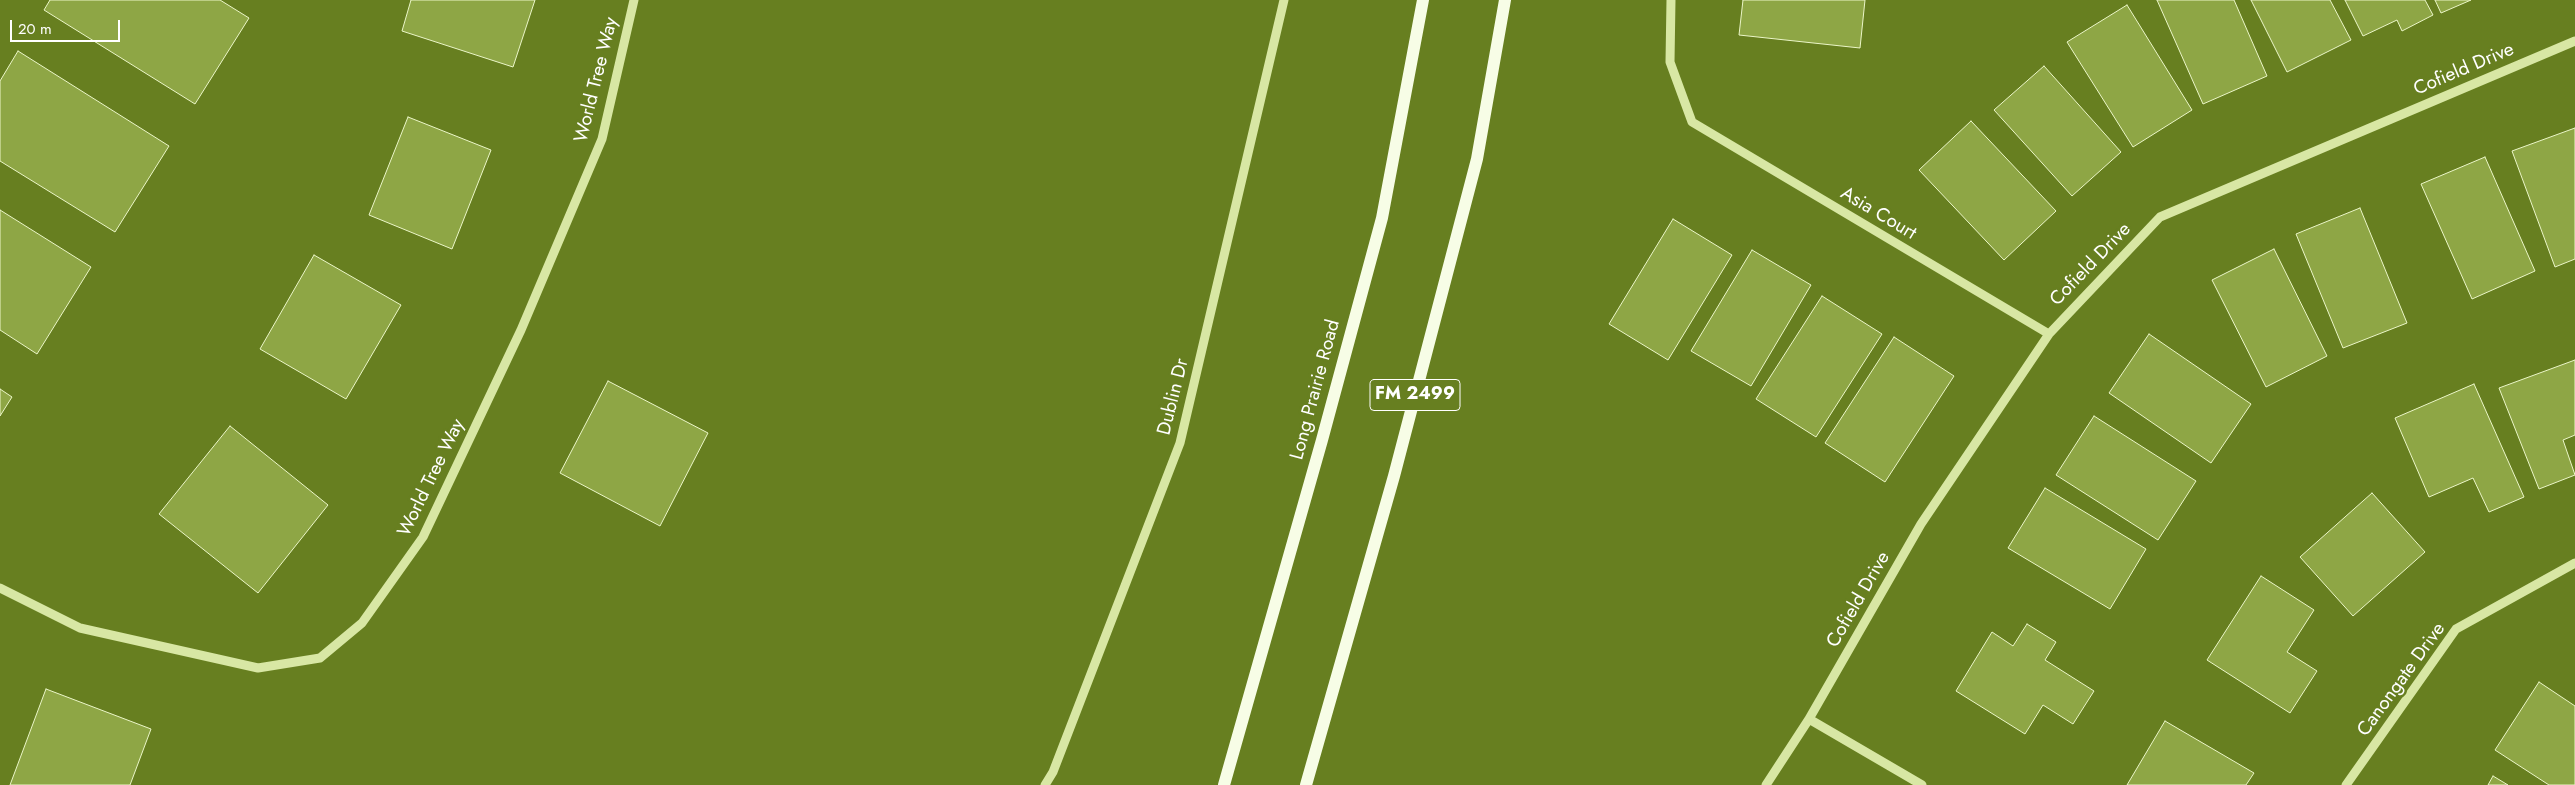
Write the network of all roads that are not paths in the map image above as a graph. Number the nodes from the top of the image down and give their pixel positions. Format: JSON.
{"nodes":[{"id":1,"x":634,"y":0,"type":"edge"},
{"id":2,"x":1284,"y":0,"type":"edge"},
{"id":3,"x":1423,"y":0,"type":"edge"},
{"id":4,"x":1504,"y":0,"type":"edge"},
{"id":5,"x":1671,"y":0,"type":"edge"},
{"id":6,"x":2575,"y":41,"type":"edge"},
{"id":7,"x":2048,"y":334,"type":"junction"},
{"id":8,"x":2575,"y":563,"type":"edge"},
{"id":9,"x":0,"y":588,"type":"edge"},
{"id":10,"x":1809,"y":719,"type":"junction"},
{"id":11,"x":1045,"y":785,"type":"edge"},
{"id":12,"x":1224,"y":785,"type":"edge"},
{"id":13,"x":1306,"y":785,"type":"edge"},
{"id":14,"x":1766,"y":785,"type":"edge"},
{"id":15,"x":1922,"y":785,"type":"edge"},
{"id":16,"x":2346,"y":785,"type":"edge"}],
"edges":[{"from":1,"to":9,"type":"street","name":"World Tree Way"},
{"from":2,"to":11,"type":"street","name":"Dublin Dr"},
{"from":3,"to":12,"type":"main road","name":"Long Prairie Road"},
{"from":4,"to":13,"type":"main road","number":"FM 2499"},
{"from":5,"to":7,"type":"street","name":"Asia Court"},
{"from":6,"to":7,"type":"street","name":"Cofield Drive"},
{"from":7,"to":10,"type":"street","name":"Cofield Drive"},
{"from":8,"to":16,"type":"street","name":"Canongate Drive"},
{"from":10,"to":14,"type":"street","name":"Cofield Drive"},
{"from":10,"to":15,"type":"street"}]}
